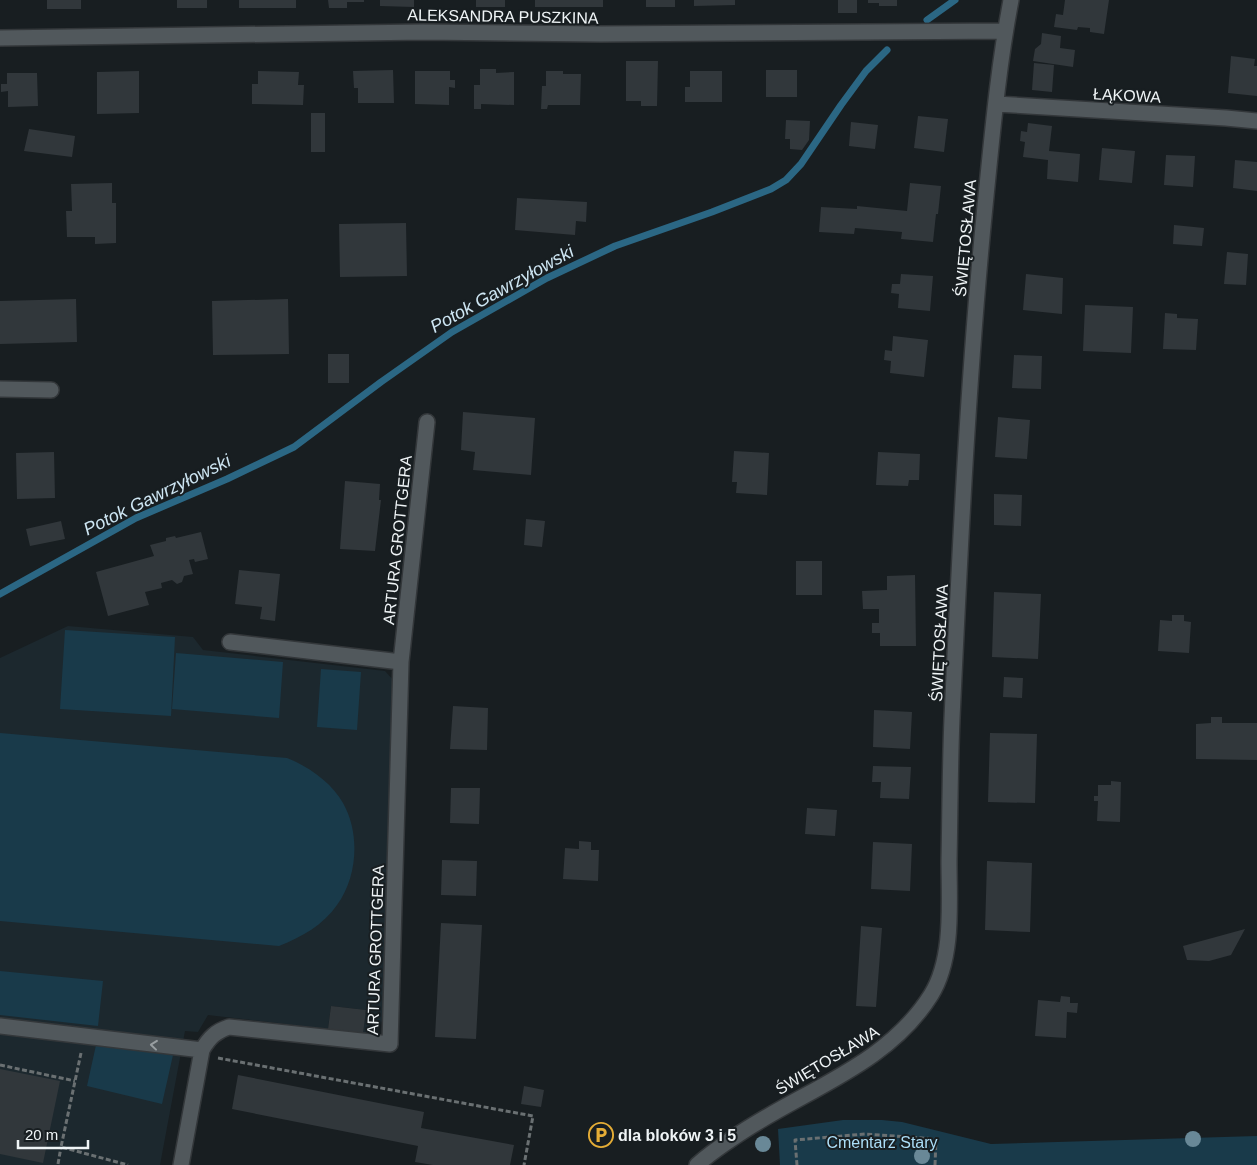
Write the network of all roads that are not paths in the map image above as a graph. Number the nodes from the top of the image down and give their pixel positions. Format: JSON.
{"nodes":[{"id":1,"x":1010,"y":0,"type":"edge"},
{"id":2,"x":1005,"y":32,"type":"junction"},
{"id":3,"x":0,"y":38,"type":"edge"},
{"id":4,"x":996,"y":104,"type":"junction"},
{"id":5,"x":1257,"y":122,"type":"edge"},
{"id":6,"x":0,"y":389,"type":"edge"},
{"id":7,"x":51,"y":390,"type":"dead end"},
{"id":8,"x":427,"y":422,"type":"dead end"},
{"id":9,"x":230,"y":642,"type":"dead end"},
{"id":10,"x":401,"y":662,"type":"junction"},
{"id":11,"x":0,"y":1026,"type":"edge"},
{"id":12,"x":207,"y":1054,"type":"junction"},
{"id":13,"x":181,"y":1165,"type":"edge"},
{"id":14,"x":697,"y":1165,"type":"edge"}],
"edges":[{"from":1,"to":2,"type":"street","name":"ŚWIĘTOSŁAWA"},
{"from":2,"to":3,"type":"street","name":"ALEKSANDRA PUSZKINA"},
{"from":2,"to":4,"type":"street","name":"ŚWIĘTOSŁAWA"},
{"from":4,"to":5,"type":"street","name":"ŁĄKOWA"},
{"from":4,"to":14,"type":"street","name":"ŚWIĘTOSŁAWA"},
{"from":6,"to":7,"type":"street"},
{"from":8,"to":10,"type":"street","name":"ARTURA GROTTGERA"},
{"from":9,"to":10,"type":"street"},
{"from":10,"to":12,"type":"street","name":"ARTURA GROTTGERA"},
{"from":12,"to":11,"type":"street","one_way":true},
{"from":12,"to":13,"type":"street"}]}
